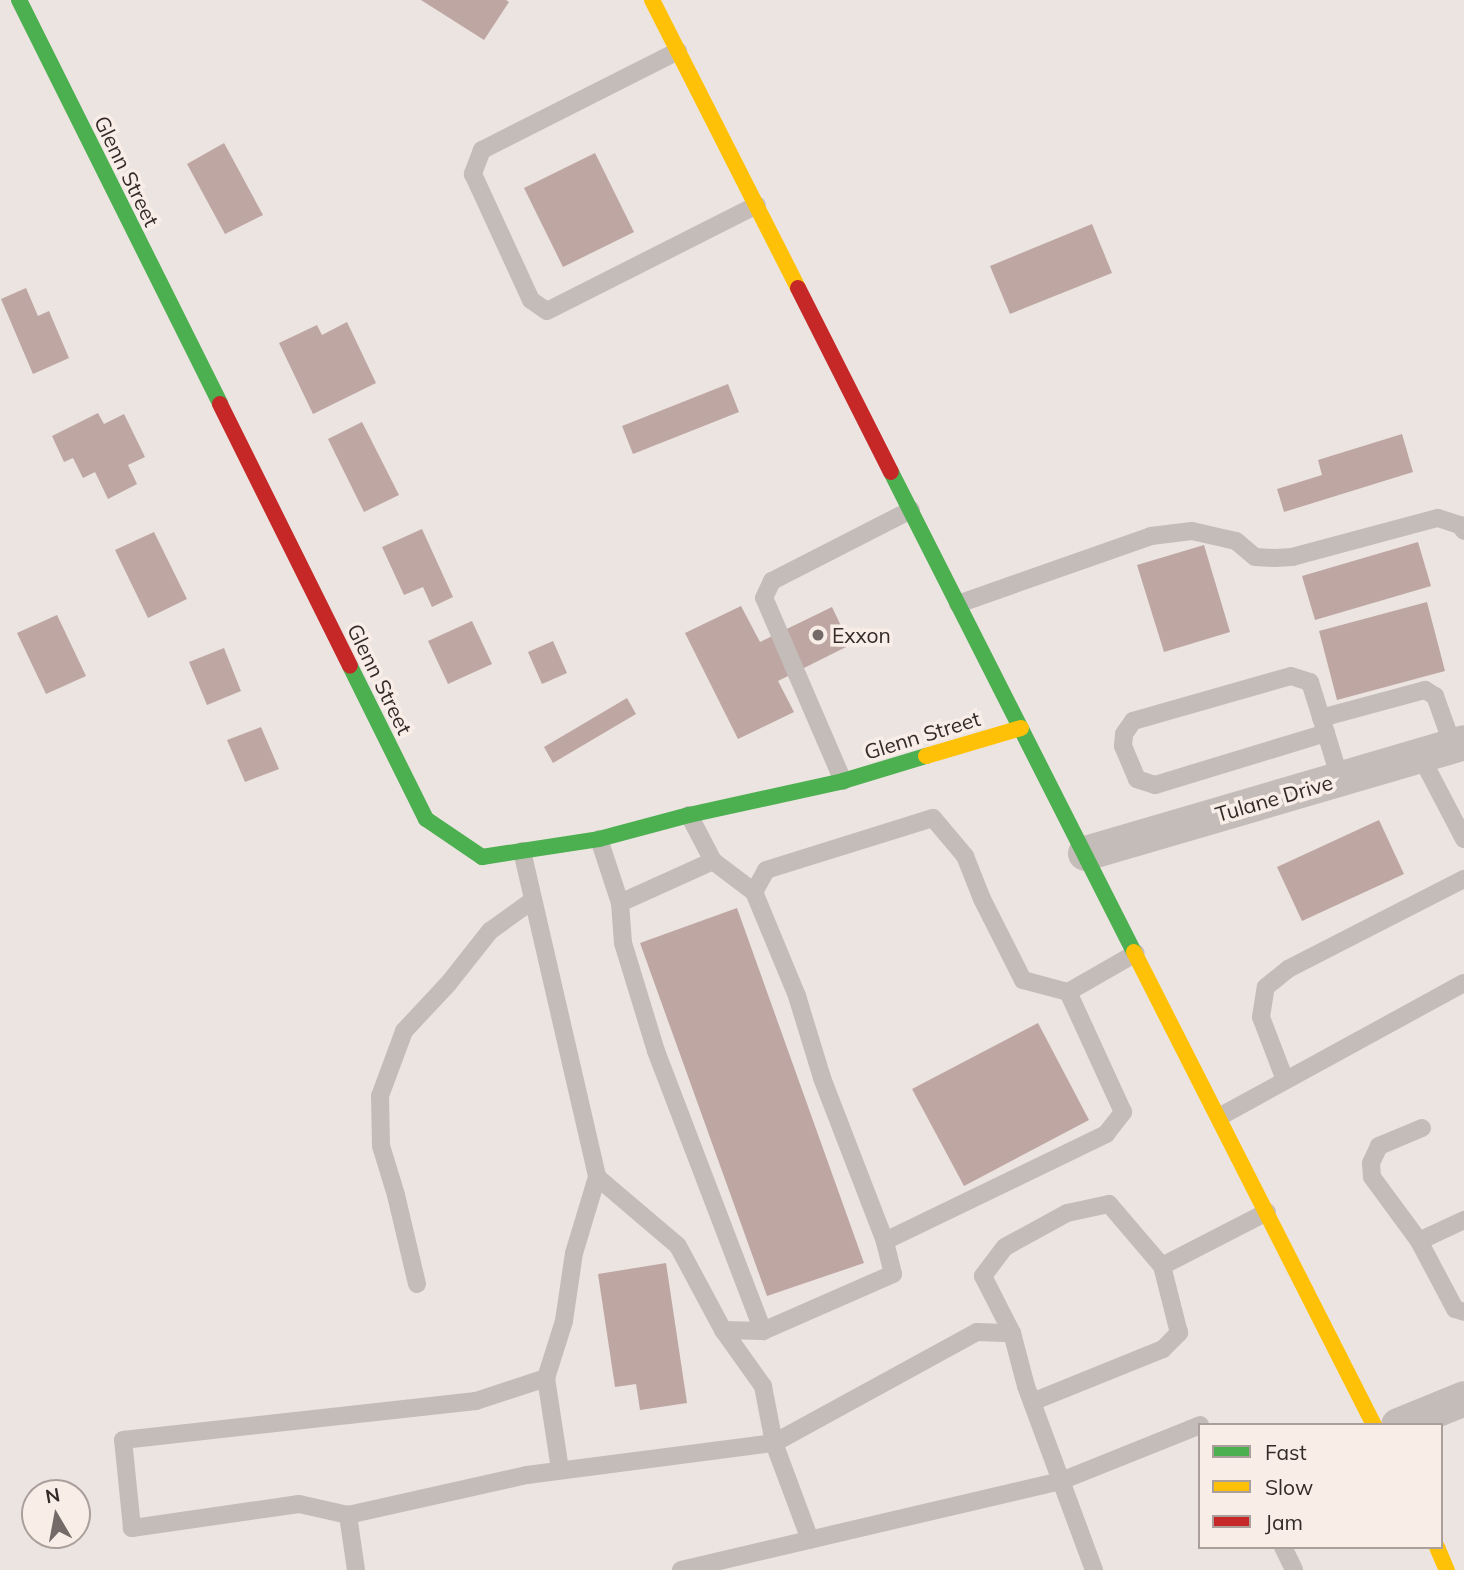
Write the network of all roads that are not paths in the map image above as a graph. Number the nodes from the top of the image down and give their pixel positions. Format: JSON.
{"nodes":[{"id":1,"x":19,"y":0,"type":"edge"},
{"id":2,"x":652,"y":0,"type":"edge"},
{"id":3,"x":678,"y":51,"type":"junction"},
{"id":4,"x":757,"y":205,"type":"junction"},
{"id":5,"x":911,"y":510,"type":"junction"},
{"id":6,"x":1464,"y":531,"type":"edge"},
{"id":7,"x":958,"y":604,"type":"junction"},
{"id":8,"x":1324,"y":725,"type":"junction"},
{"id":9,"x":1021,"y":728,"type":"junction"},
{"id":10,"x":1458,"y":744,"type":"edge"},
{"id":11,"x":1420,"y":755,"type":"junction"},
{"id":12,"x":1340,"y":779,"type":"junction"},
{"id":13,"x":843,"y":781,"type":"junction"},
{"id":14,"x":689,"y":815,"type":"junction"},
{"id":15,"x":599,"y":839,"type":"junction"},
{"id":16,"x":1464,"y":839,"type":"edge"},
{"id":17,"x":522,"y":851,"type":"junction"},
{"id":18,"x":1085,"y":853,"type":"junction"},
{"id":19,"x":713,"y":861,"type":"junction"},
{"id":20,"x":1464,"y":879,"type":"edge"},
{"id":21,"x":754,"y":892,"type":"junction"},
{"id":22,"x":533,"y":900,"type":"junction"},
{"id":23,"x":620,"y":904,"type":"junction"},
{"id":24,"x":1136,"y":953,"type":"junction"},
{"id":25,"x":1464,"y":983,"type":"edge"},
{"id":26,"x":1068,"y":992,"type":"junction"},
{"id":27,"x":1285,"y":1080,"type":"junction"},
{"id":28,"x":1219,"y":1117,"type":"junction"},
{"id":29,"x":1422,"y":1128,"type":"dead end"},
{"id":30,"x":597,"y":1177,"type":"junction"},
{"id":31,"x":1267,"y":1212,"type":"junction"},
{"id":32,"x":1464,"y":1220,"type":"edge"},
{"id":33,"x":885,"y":1241,"type":"junction"},
{"id":34,"x":1419,"y":1241,"type":"junction"},
{"id":35,"x":1162,"y":1266,"type":"junction"},
{"id":36,"x":417,"y":1284,"type":"dead end"},
{"id":37,"x":1464,"y":1312,"type":"edge"},
{"id":38,"x":723,"y":1330,"type":"junction"},
{"id":39,"x":763,"y":1331,"type":"junction"},
{"id":40,"x":1012,"y":1333,"type":"junction"},
{"id":41,"x":545,"y":1378,"type":"junction"},
{"id":42,"x":1464,"y":1398,"type":"edge"},
{"id":43,"x":1032,"y":1402,"type":"junction"},
{"id":44,"x":1373,"y":1423,"type":"edge"},
{"id":45,"x":1403,"y":1423,"type":"edge"},
{"id":46,"x":1198,"y":1424,"type":"edge"},
{"id":47,"x":774,"y":1443,"type":"junction"},
{"id":48,"x":560,"y":1470,"type":"junction"},
{"id":49,"x":1061,"y":1481,"type":"junction"},
{"id":50,"x":348,"y":1515,"type":"junction"},
{"id":51,"x":810,"y":1540,"type":"junction"},
{"id":52,"x":1284,"y":1549,"type":"edge"},
{"id":53,"x":1438,"y":1549,"type":"edge"},
{"id":54,"x":356,"y":1570,"type":"edge"},
{"id":55,"x":681,"y":1570,"type":"edge"},
{"id":56,"x":1094,"y":1570,"type":"edge"},
{"id":57,"x":1294,"y":1570,"type":"edge"},
{"id":58,"x":1447,"y":1570,"type":"edge"}],
"edges":[{"from":1,"to":17,"type":"main road","name":"Glenn Street"},
{"from":2,"to":3,"type":"main road"},
{"from":3,"to":4,"type":"main road"},
{"from":3,"to":4,"type":"lane"},
{"from":4,"to":5,"type":"main road"},
{"from":5,"to":7,"type":"main road"},
{"from":5,"to":13,"type":"lane"},
{"from":6,"to":7,"type":"lane"},
{"from":7,"to":9,"type":"main road"},
{"from":8,"to":8,"type":"lane"},
{"from":8,"to":10,"type":"lane"},
{"from":8,"to":12,"type":"lane"},
{"from":9,"to":13,"type":"main road","name":"Glenn Street"},
{"from":9,"to":18,"type":"main road"},
{"from":10,"to":11,"type":"street","name":"Tulane Drive"},
{"from":11,"to":12,"type":"street","name":"Tulane Drive"},
{"from":11,"to":16,"type":"lane"},
{"from":12,"to":18,"type":"street","name":"Tulane Drive"},
{"from":13,"to":14,"type":"main road","name":"Glenn Street"},
{"from":14,"to":15,"type":"main road","name":"Glenn Street"},
{"from":14,"to":19,"type":"lane"},
{"from":15,"to":17,"type":"main road","name":"Glenn Street"},
{"from":15,"to":23,"type":"lane"},
{"from":17,"to":22,"type":"lane"},
{"from":18,"to":24,"type":"main road"},
{"from":19,"to":21,"type":"lane"},
{"from":19,"to":23,"type":"lane"},
{"from":20,"to":27,"type":"lane"},
{"from":21,"to":26,"type":"lane"},
{"from":21,"to":33,"type":"lane"},
{"from":22,"to":30,"type":"lane"},
{"from":22,"to":36,"type":"lane"},
{"from":23,"to":39,"type":"lane"},
{"from":24,"to":26,"type":"lane"},
{"from":24,"to":28,"type":"main road"},
{"from":25,"to":27,"type":"lane"},
{"from":26,"to":33,"type":"lane"},
{"from":27,"to":28,"type":"lane"},
{"from":28,"to":31,"type":"main road"},
{"from":29,"to":34,"type":"lane"},
{"from":30,"to":38,"type":"lane"},
{"from":30,"to":41,"type":"lane"},
{"from":31,"to":35,"type":"lane"},
{"from":31,"to":44,"type":"main road"},
{"from":32,"to":34,"type":"lane"},
{"from":33,"to":39,"type":"lane"},
{"from":34,"to":37,"type":"lane"},
{"from":35,"to":40,"type":"lane"},
{"from":35,"to":43,"type":"lane"},
{"from":38,"to":39,"type":"lane"},
{"from":38,"to":47,"type":"lane"},
{"from":40,"to":43,"type":"lane"},
{"from":40,"to":47,"type":"lane"},
{"from":41,"to":48,"type":"lane"},
{"from":41,"to":50,"type":"lane"},
{"from":42,"to":45,"type":"street"},
{"from":43,"to":49,"type":"lane"},
{"from":46,"to":49,"type":"lane"},
{"from":47,"to":48,"type":"lane"},
{"from":47,"to":51,"type":"lane"},
{"from":48,"to":50,"type":"lane"},
{"from":49,"to":51,"type":"lane"},
{"from":49,"to":56,"type":"lane"},
{"from":50,"to":54,"type":"lane"},
{"from":51,"to":55,"type":"lane"},
{"from":52,"to":57,"type":"lane"},
{"from":53,"to":58,"type":"main road"}]}
